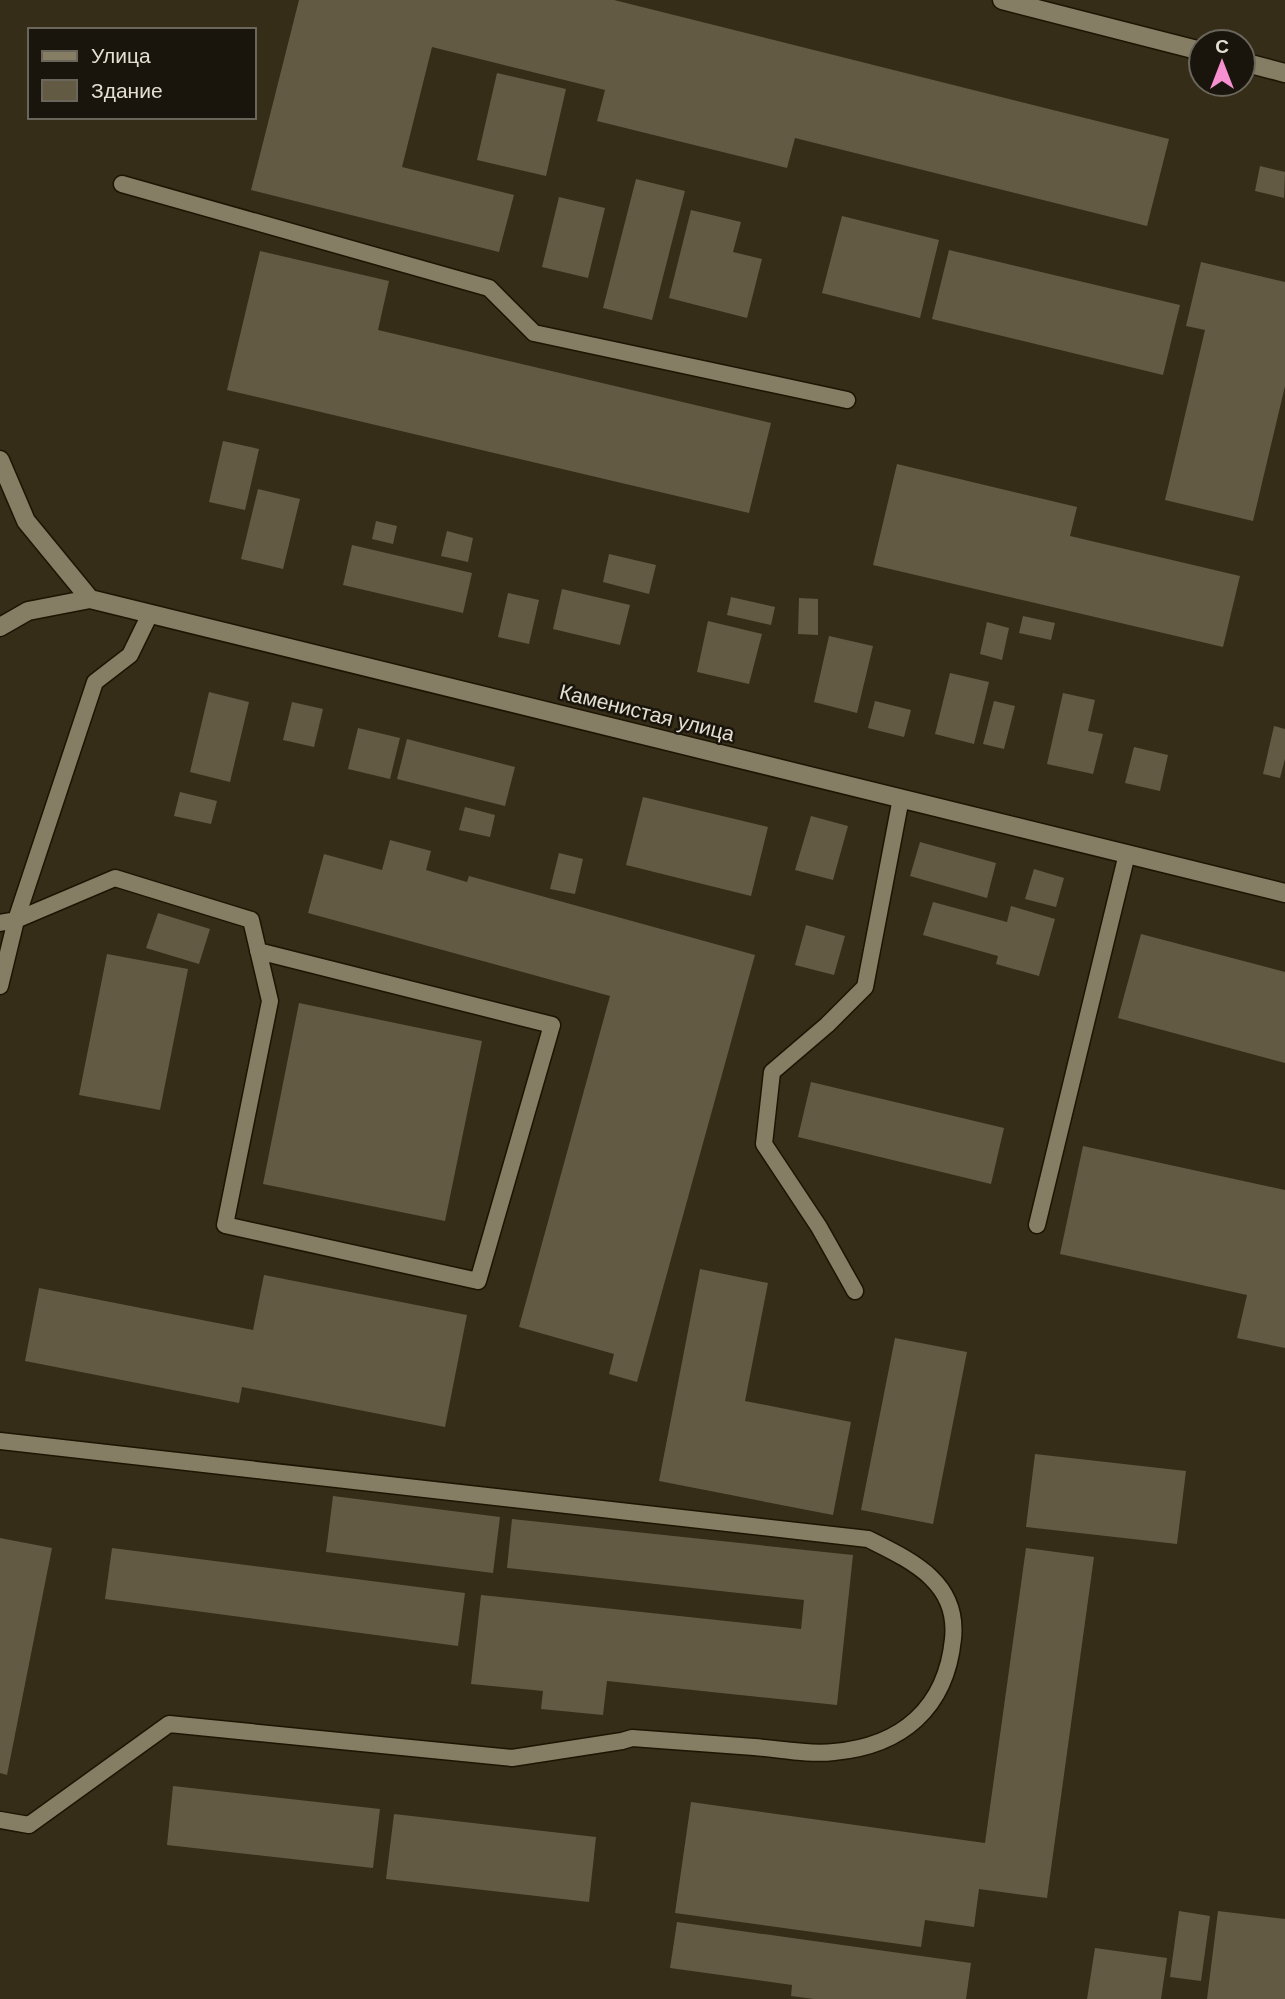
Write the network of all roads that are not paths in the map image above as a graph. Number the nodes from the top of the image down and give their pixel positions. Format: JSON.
{"nodes":[{"id":1,"x":1002,"y":0,"type":"edge"},
{"id":2,"x":1187,"y":47,"type":"edge"},
{"id":3,"x":1257,"y":66,"type":"edge"},
{"id":4,"x":1285,"y":73,"type":"edge"},
{"id":5,"x":122,"y":184,"type":"dead end"},
{"id":6,"x":848,"y":400,"type":"dead end"},
{"id":7,"x":0,"y":460,"type":"edge"},
{"id":8,"x":90,"y":599,"type":"junction"},
{"id":9,"x":150,"y":614,"type":"junction"},
{"id":10,"x":0,"y":627,"type":"edge"},
{"id":11,"x":901,"y":799,"type":"junction"},
{"id":12,"x":1127,"y":854,"type":"junction"},
{"id":13,"x":1285,"y":893,"type":"edge"},
{"id":14,"x":8,"y":921,"type":"edge"},
{"id":15,"x":258,"y":951,"type":"junction"},
{"id":16,"x":0,"y":986,"type":"edge"},
{"id":17,"x":1037,"y":1226,"type":"dead end"},
{"id":18,"x":855,"y":1291,"type":"dead end"},
{"id":19,"x":0,"y":1441,"type":"edge"},
{"id":20,"x":0,"y":1820,"type":"edge"}],
"edges":[{"from":1,"to":2,"type":"street"},
{"from":3,"to":4,"type":"street"},
{"from":5,"to":6,"type":"lane"},
{"from":7,"to":8,"type":"street"},
{"from":8,"to":9,"type":"street","name":"Каменистая улица"},
{"from":8,"to":10,"type":"street","name":"Каменистая улица"},
{"from":9,"to":11,"type":"street","name":"Каменистая улица"},
{"from":9,"to":14,"type":"lane"},
{"from":11,"to":12,"type":"street","name":"Каменистая улица"},
{"from":11,"to":18,"type":"lane"},
{"from":12,"to":13,"type":"street","name":"Каменистая улица"},
{"from":12,"to":17,"type":"lane"},
{"from":14,"to":15,"type":"lane"},
{"from":14,"to":16,"type":"lane"},
{"from":15,"to":15,"type":"lane"},
{"from":19,"to":20,"type":"lane"}]}
